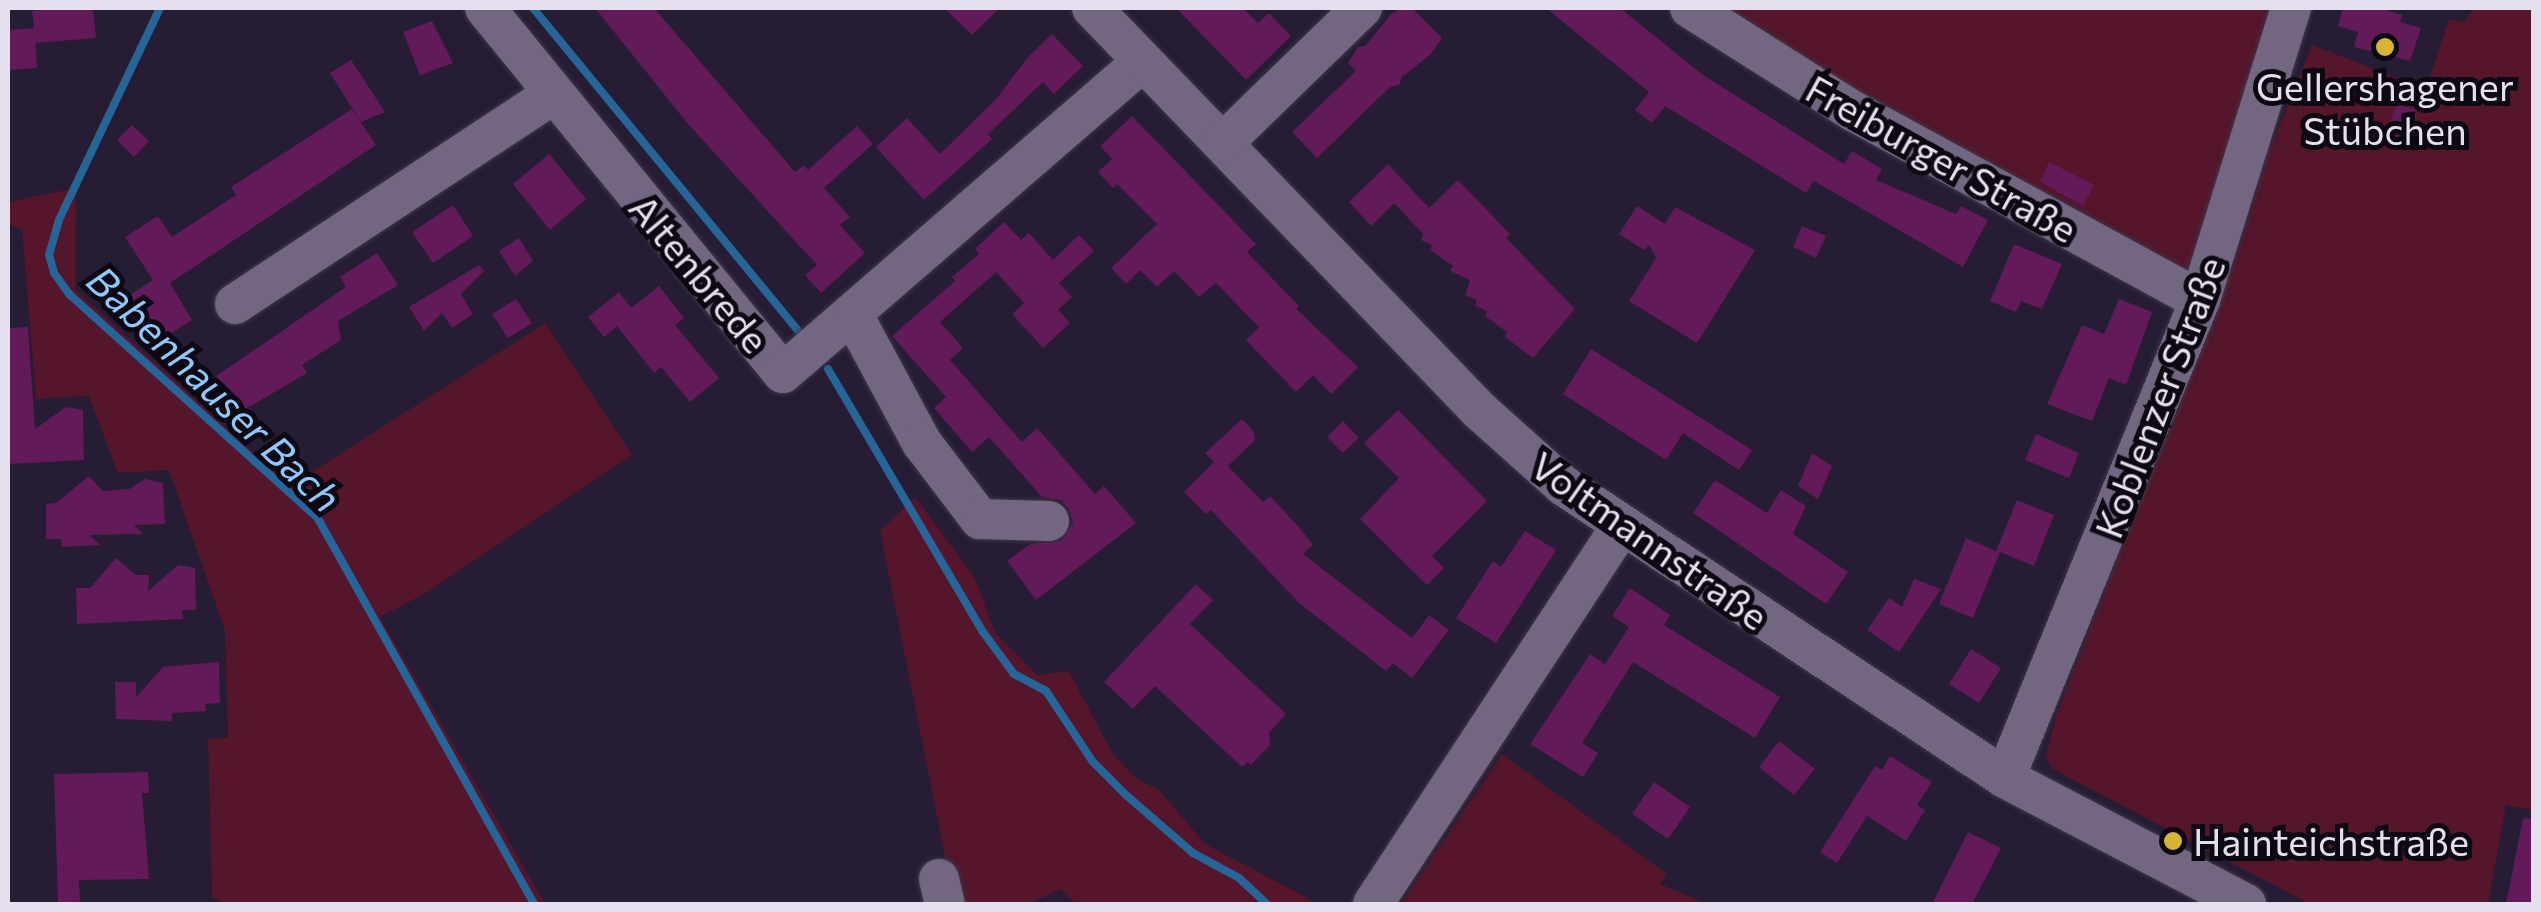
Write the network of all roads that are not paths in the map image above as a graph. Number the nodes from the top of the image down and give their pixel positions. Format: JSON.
{"nodes":[{"id":1,"x":485,"y":8,"type":"edge"},
{"id":2,"x":1092,"y":8,"type":"edge"},
{"id":3,"x":1362,"y":8,"type":"edge"},
{"id":4,"x":1690,"y":8,"type":"edge"},
{"id":5,"x":2292,"y":8,"type":"edge"},
{"id":6,"x":1143,"y":61,"type":"junction"},
{"id":7,"x":553,"y":94,"type":"junction"},
{"id":8,"x":1224,"y":143,"type":"junction"},
{"id":9,"x":2200,"y":300,"type":"junction"},
{"id":10,"x":235,"y":304,"type":"dead end"},
{"id":11,"x":853,"y":315,"type":"junction"},
{"id":12,"x":1049,"y":521,"type":"dead end"},
{"id":13,"x":1621,"y":526,"type":"junction"},
{"id":14,"x":2005,"y":778,"type":"junction"},
{"id":15,"x":1374,"y":904,"type":"edge"},
{"id":16,"x":2246,"y":904,"type":"edge"}],
"edges":[{"from":1,"to":7,"type":"street","name":"Altenbrede"},
{"from":2,"to":6,"type":"street","name":"Voltmannstraße"},
{"from":3,"to":8,"type":"street"},
{"from":4,"to":9,"type":"street","name":"Freiburger Straße"},
{"from":5,"to":9,"type":"street","name":"Koblenzer Straße"},
{"from":6,"to":8,"type":"street","name":"Voltmannstraße"},
{"from":6,"to":11,"type":"street"},
{"from":7,"to":10,"type":"street"},
{"from":7,"to":11,"type":"street","name":"Altenbrede"},
{"from":8,"to":13,"type":"street","name":"Voltmannstraße"},
{"from":9,"to":14,"type":"street","name":"Koblenzer Straße"},
{"from":11,"to":12,"type":"street"},
{"from":13,"to":14,"type":"street","name":"Voltmannstraße"},
{"from":13,"to":15,"type":"street"},
{"from":14,"to":16,"type":"street","name":"Voltmannstraße"}]}
